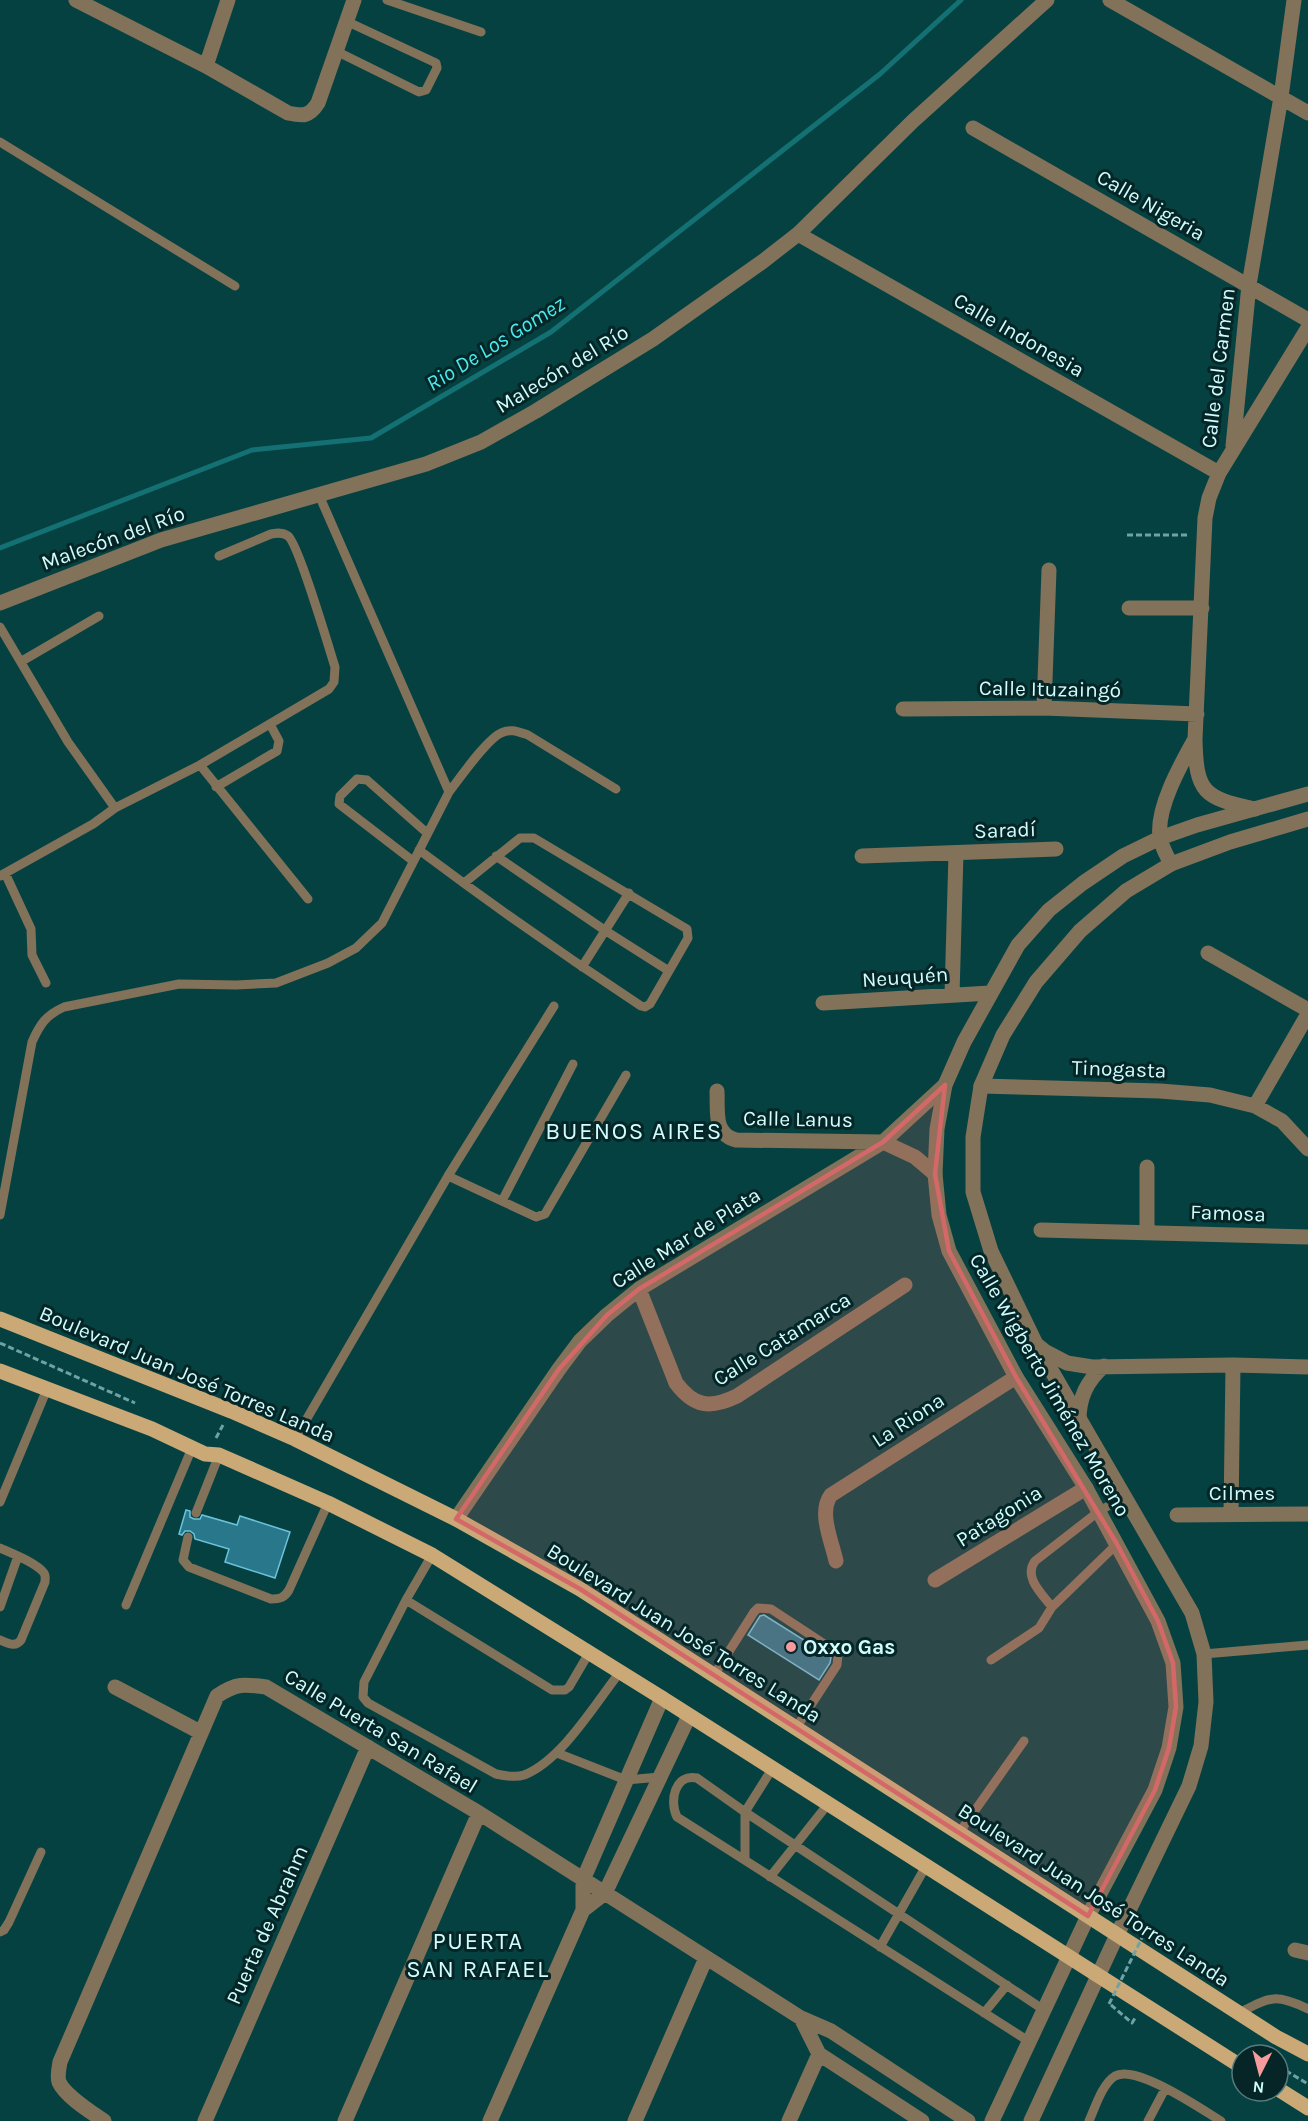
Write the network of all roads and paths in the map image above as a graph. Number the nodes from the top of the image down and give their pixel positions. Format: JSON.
{"nodes":[{"id":1,"x":76,"y":0,"type":"edge"},
{"id":2,"x":228,"y":0,"type":"edge"},
{"id":3,"x":354,"y":0,"type":"edge"},
{"id":4,"x":387,"y":0,"type":"edge"},
{"id":5,"x":1047,"y":0,"type":"edge"},
{"id":6,"x":1110,"y":0,"type":"edge"},
{"id":7,"x":1294,"y":0,"type":"edge"},
{"id":8,"x":105,"y":7,"type":"edge"},
{"id":9,"x":346,"y":21,"type":"junction"},
{"id":10,"x":481,"y":32,"type":"dead end"},
{"id":11,"x":336,"y":51,"type":"junction"},
{"id":12,"x":206,"y":66,"type":"junction"},
{"id":13,"x":1281,"y":97,"type":"junction"},
{"id":14,"x":1308,"y":113,"type":"edge"},
{"id":15,"x":974,"y":128,"type":"dead end"},
{"id":16,"x":0,"y":142,"type":"edge"},
{"id":17,"x":798,"y":234,"type":"junction"},
{"id":18,"x":1249,"y":285,"type":"junction"},
{"id":19,"x":235,"y":286,"type":"dead end"},
{"id":20,"x":1308,"y":320,"type":"edge"},
{"id":21,"x":1308,"y":328,"type":"edge"},
{"id":22,"x":1233,"y":451,"type":"junction"},
{"id":23,"x":1219,"y":473,"type":"junction"},
{"id":24,"x":319,"y":495,"type":"junction"},
{"id":25,"x":1127,"y":535,"type":"dead end"},
{"id":26,"x":1203,"y":535,"type":"junction"},
{"id":27,"x":219,"y":556,"type":"dead end"},
{"id":28,"x":1049,"y":570,"type":"dead end"},
{"id":29,"x":0,"y":603,"type":"edge"},
{"id":30,"x":1128,"y":608,"type":"dead end"},
{"id":31,"x":1202,"y":608,"type":"junction"},
{"id":32,"x":99,"y":615,"type":"dead end"},
{"id":33,"x":0,"y":627,"type":"edge"},
{"id":34,"x":22,"y":661,"type":"junction"},
{"id":35,"x":1044,"y":708,"type":"junction"},
{"id":36,"x":903,"y":709,"type":"dead end"},
{"id":37,"x":1197,"y":714,"type":"junction"},
{"id":38,"x":270,"y":724,"type":"junction"},
{"id":39,"x":1195,"y":739,"type":"junction"},
{"id":40,"x":200,"y":765,"type":"junction"},
{"id":41,"x":216,"y":786,"type":"junction"},
{"id":42,"x":616,"y":789,"type":"dead end"},
{"id":43,"x":449,"y":792,"type":"junction"},
{"id":44,"x":1308,"y":794,"type":"edge"},
{"id":45,"x":115,"y":808,"type":"junction"},
{"id":46,"x":1255,"y":808,"type":"junction"},
{"id":47,"x":1304,"y":823,"type":"edge"},
{"id":48,"x":427,"y":833,"type":"junction"},
{"id":49,"x":1160,"y":838,"type":"junction"},
{"id":50,"x":1056,"y":849,"type":"dead end"},
{"id":51,"x":419,"y":850,"type":"junction"},
{"id":52,"x":957,"y":853,"type":"junction"},
{"id":53,"x":496,"y":856,"type":"junction"},
{"id":54,"x":862,"y":856,"type":"dead end"},
{"id":55,"x":413,"y":861,"type":"junction"},
{"id":56,"x":1171,"y":864,"type":"junction"},
{"id":57,"x":2,"y":874,"type":"edge"},
{"id":58,"x":464,"y":884,"type":"junction"},
{"id":59,"x":629,"y":893,"type":"junction"},
{"id":60,"x":308,"y":899,"type":"dead end"},
{"id":61,"x":606,"y":931,"type":"junction"},
{"id":62,"x":1208,"y":953,"type":"dead end"},
{"id":63,"x":582,"y":967,"type":"junction"},
{"id":64,"x":669,"y":971,"type":"junction"},
{"id":65,"x":46,"y":983,"type":"dead end"},
{"id":66,"x":990,"y":993,"type":"junction"},
{"id":67,"x":952,"y":995,"type":"junction"},
{"id":68,"x":823,"y":1003,"type":"dead end"},
{"id":69,"x":554,"y":1006,"type":"dead end"},
{"id":70,"x":1308,"y":1012,"type":"edge"},
{"id":71,"x":573,"y":1064,"type":"dead end"},
{"id":72,"x":626,"y":1075,"type":"dead end"},
{"id":73,"x":945,"y":1086,"type":"junction"},
{"id":74,"x":981,"y":1086,"type":"junction"},
{"id":75,"x":717,"y":1091,"type":"dead end"},
{"id":76,"x":1255,"y":1106,"type":"junction"},
{"id":77,"x":883,"y":1142,"type":"junction"},
{"id":78,"x":1308,"y":1149,"type":"edge"},
{"id":79,"x":1147,"y":1167,"type":"dead end"},
{"id":80,"x":935,"y":1174,"type":"junction"},
{"id":81,"x":448,"y":1176,"type":"junction"},
{"id":82,"x":502,"y":1201,"type":"junction"},
{"id":83,"x":0,"y":1215,"type":"edge"},
{"id":84,"x":1041,"y":1230,"type":"dead end"},
{"id":85,"x":1147,"y":1232,"type":"junction"},
{"id":86,"x":1308,"y":1237,"type":"edge"},
{"id":87,"x":905,"y":1285,"type":"dead end"},
{"id":88,"x":639,"y":1288,"type":"junction"},
{"id":89,"x":0,"y":1319,"type":"edge"},
{"id":90,"x":1036,"y":1344,"type":"junction"},
{"id":91,"x":1233,"y":1365,"type":"junction"},
{"id":92,"x":1104,"y":1366,"type":"junction"},
{"id":93,"x":1308,"y":1367,"type":"edge"},
{"id":94,"x":1,"y":1373,"type":"edge"},
{"id":95,"x":1016,"y":1377,"type":"junction"},
{"id":96,"x":47,"y":1389,"type":"junction"},
{"id":97,"x":231,"y":1411,"type":"junction"},
{"id":98,"x":1079,"y":1420,"type":"junction"},
{"id":99,"x":295,"y":1439,"type":"junction"},
{"id":100,"x":205,"y":1452,"type":"junction"},
{"id":101,"x":1086,"y":1488,"type":"junction"},
{"id":102,"x":1125,"y":1496,"type":"junction"},
{"id":103,"x":0,"y":1502,"type":"edge"},
{"id":104,"x":328,"y":1503,"type":"junction"},
{"id":105,"x":1098,"y":1512,"type":"junction"},
{"id":106,"x":196,"y":1513,"type":"dead end"},
{"id":107,"x":1231,"y":1514,"type":"junction"},
{"id":108,"x":1308,"y":1514,"type":"edge"},
{"id":109,"x":1177,"y":1515,"type":"dead end"},
{"id":110,"x":456,"y":1519,"type":"junction"},
{"id":111,"x":188,"y":1537,"type":"dead end"},
{"id":112,"x":1117,"y":1544,"type":"junction"},
{"id":113,"x":0,"y":1548,"type":"edge"},
{"id":114,"x":18,"y":1556,"type":"junction"},
{"id":115,"x":432,"y":1556,"type":"junction"},
{"id":116,"x":836,"y":1561,"type":"dead end"},
{"id":117,"x":935,"y":1580,"type":"dead end"},
{"id":118,"x":406,"y":1600,"type":"junction"},
{"id":119,"x":126,"y":1605,"type":"dead end"},
{"id":120,"x":0,"y":1607,"type":"edge"},
{"id":121,"x":1052,"y":1607,"type":"junction"},
{"id":122,"x":0,"y":1640,"type":"edge"},
{"id":123,"x":1308,"y":1645,"type":"edge"},
{"id":124,"x":589,"y":1653,"type":"junction"},
{"id":125,"x":1204,"y":1654,"type":"junction"},
{"id":126,"x":991,"y":1660,"type":"dead end"},
{"id":127,"x":620,"y":1672,"type":"junction"},
{"id":128,"x":714,"y":1675,"type":"junction"},
{"id":129,"x":115,"y":1687,"type":"dead end"},
{"id":130,"x":662,"y":1698,"type":"junction"},
{"id":131,"x":689,"y":1716,"type":"junction"},
{"id":132,"x":796,"y":1728,"type":"junction"},
{"id":133,"x":200,"y":1732,"type":"junction"},
{"id":134,"x":1024,"y":1741,"type":"dead end"},
{"id":135,"x":368,"y":1747,"type":"junction"},
{"id":136,"x":557,"y":1753,"type":"junction"},
{"id":137,"x":772,"y":1769,"type":"junction"},
{"id":138,"x":660,"y":1778,"type":"junction"},
{"id":139,"x":626,"y":1780,"type":"junction"},
{"id":140,"x":828,"y":1804,"type":"junction"},
{"id":141,"x":745,"y":1812,"type":"junction"},
{"id":142,"x":478,"y":1813,"type":"junction"},
{"id":143,"x":959,"y":1833,"type":"junction"},
{"id":144,"x":795,"y":1845,"type":"junction"},
{"id":145,"x":41,"y":1852,"type":"dead end"},
{"id":146,"x":745,"y":1860,"type":"junction"},
{"id":147,"x":926,"y":1866,"type":"junction"},
{"id":148,"x":770,"y":1876,"type":"junction"},
{"id":149,"x":583,"y":1880,"type":"junction"},
{"id":150,"x":605,"y":1893,"type":"junction"},
{"id":151,"x":583,"y":1910,"type":"junction"},
{"id":152,"x":900,"y":1914,"type":"junction"},
{"id":153,"x":1088,"y":1916,"type":"junction"},
{"id":154,"x":0,"y":1932,"type":"edge"},
{"id":155,"x":1117,"y":1935,"type":"junction"},
{"id":156,"x":1164,"y":1945,"type":"dead end"},
{"id":157,"x":880,"y":1947,"type":"junction"},
{"id":158,"x":1069,"y":1957,"type":"junction"},
{"id":159,"x":706,"y":1958,"type":"junction"},
{"id":160,"x":1099,"y":1976,"type":"junction"},
{"id":161,"x":1007,"y":1985,"type":"junction"},
{"id":162,"x":1308,"y":2009,"type":"edge"},
{"id":163,"x":1044,"y":2010,"type":"junction"},
{"id":164,"x":984,"y":2013,"type":"junction"},
{"id":165,"x":1239,"y":2013,"type":"junction"},
{"id":166,"x":801,"y":2018,"type":"junction"},
{"id":167,"x":1132,"y":2023,"type":"dead end"},
{"id":168,"x":1030,"y":2042,"type":"junction"},
{"id":169,"x":819,"y":2054,"type":"junction"},
{"id":170,"x":1308,"y":2054,"type":"edge"},
{"id":171,"x":1230,"y":2059,"type":"edge"},
{"id":172,"x":1290,"y":2073,"type":"edge"},
{"id":173,"x":1308,"y":2084,"type":"edge"},
{"id":174,"x":1166,"y":2089,"type":"junction"},
{"id":175,"x":928,"y":2095,"type":"junction"},
{"id":176,"x":1290,"y":2097,"type":"edge"},
{"id":177,"x":1308,"y":2108,"type":"edge"},
{"id":178,"x":919,"y":2119,"type":"edge"},
{"id":179,"x":1152,"y":2119,"type":"edge"},
{"id":180,"x":104,"y":2121,"type":"edge"},
{"id":181,"x":205,"y":2121,"type":"edge"},
{"id":182,"x":345,"y":2121,"type":"edge"},
{"id":183,"x":490,"y":2121,"type":"edge"},
{"id":184,"x":635,"y":2121,"type":"edge"},
{"id":185,"x":789,"y":2121,"type":"edge"},
{"id":186,"x":968,"y":2121,"type":"edge"},
{"id":187,"x":992,"y":2121,"type":"edge"},
{"id":188,"x":1031,"y":2121,"type":"edge"},
{"id":189,"x":1089,"y":2121,"type":"edge"},
{"id":190,"x":1221,"y":2121,"type":"edge"}],
"edges":[{"from":1,"to":8,"type":"street"},
{"from":2,"to":12,"type":"street"},
{"from":3,"to":9,"type":"street"},
{"from":4,"to":10,"type":"lane"},
{"from":5,"to":17,"type":"street","name":"Malecón del Río"},
{"from":6,"to":13,"type":"street"},
{"from":7,"to":13,"type":"street","name":"Calle del Carmen"},
{"from":8,"to":12,"type":"street"},
{"from":9,"to":11,"type":"street"},
{"from":9,"to":11,"type":"lane"},
{"from":11,"to":12,"type":"street"},
{"from":13,"to":14,"type":"street"},
{"from":13,"to":18,"type":"street","name":"Calle del Carmen"},
{"from":15,"to":18,"type":"street","name":"Calle Nigeria"},
{"from":16,"to":19,"type":"lane"},
{"from":17,"to":23,"type":"street","name":"Calle Indonesia"},
{"from":17,"to":24,"type":"street","name":"Malecón del Río"},
{"from":18,"to":20,"type":"street","name":"Calle Nigeria"},
{"from":18,"to":22,"type":"street","name":"Calle del Carmen"},
{"from":21,"to":22,"type":"street"},
{"from":22,"to":23,"type":"street","name":"Calle del Carmen"},
{"from":23,"to":26,"type":"street","name":"Calle del Carmen"},
{"from":24,"to":29,"type":"street","name":"Malecón del Río"},
{"from":24,"to":43,"type":"lane"},
{"from":25,"to":26,"type":"path"},
{"from":26,"to":31,"type":"street","name":"Calle del Carmen"},
{"from":27,"to":38,"type":"lane"},
{"from":28,"to":35,"type":"street"},
{"from":30,"to":31,"type":"street"},
{"from":31,"to":37,"type":"street","name":"Calle del Carmen"},
{"from":32,"to":34,"type":"lane"},
{"from":33,"to":34,"type":"lane"},
{"from":34,"to":45,"type":"lane"},
{"from":35,"to":36,"type":"street","name":"Calle Ituzaingó"},
{"from":35,"to":37,"type":"street","name":"Calle Ituzaingó"},
{"from":37,"to":39,"type":"street","name":"Calle del Carmen"},
{"from":38,"to":40,"type":"lane"},
{"from":38,"to":41,"type":"lane"},
{"from":39,"to":46,"type":"street","name":"Calle del Carmen"},
{"from":39,"to":49,"type":"street","name":"Calle del Carmen"},
{"from":40,"to":41,"type":"lane"},
{"from":40,"to":45,"type":"lane"},
{"from":41,"to":60,"type":"lane"},
{"from":42,"to":43,"type":"lane"},
{"from":43,"to":48,"type":"lane"},
{"from":44,"to":46,"type":"street","name":"Calle Wigberto Jiménez Moreno"},
{"from":45,"to":57,"type":"lane"},
{"from":46,"to":49,"type":"street","name":"Calle Wigberto Jiménez Moreno"},
{"from":47,"to":56,"type":"street","name":"Calle Wigberto Jiménez Moreno"},
{"from":48,"to":51,"type":"lane"},
{"from":48,"to":55,"type":"lane"},
{"from":49,"to":56,"type":"street","name":"Calle del Carmen"},
{"from":49,"to":66,"type":"street","name":"Calle Wigberto Jiménez Moreno"},
{"from":50,"to":52,"type":"street","name":"Saradí"},
{"from":51,"to":55,"type":"lane"},
{"from":51,"to":58,"type":"lane"},
{"from":52,"to":54,"type":"street","name":"Saradí"},
{"from":52,"to":67,"type":"street"},
{"from":53,"to":58,"type":"lane"},
{"from":53,"to":59,"type":"lane"},
{"from":53,"to":61,"type":"lane"},
{"from":55,"to":83,"type":"lane"},
{"from":56,"to":74,"type":"street","name":"Calle Wigberto Jiménez Moreno"},
{"from":57,"to":65,"type":"lane"},
{"from":58,"to":63,"type":"lane"},
{"from":59,"to":61,"type":"lane"},
{"from":59,"to":64,"type":"lane"},
{"from":61,"to":63,"type":"lane"},
{"from":61,"to":64,"type":"lane"},
{"from":62,"to":70,"type":"street"},
{"from":63,"to":64,"type":"lane"},
{"from":66,"to":67,"type":"street","name":"Neuquén"},
{"from":66,"to":73,"type":"street","name":"Calle Wigberto Jiménez Moreno"},
{"from":67,"to":68,"type":"street","name":"Neuquén"},
{"from":69,"to":81,"type":"lane"},
{"from":70,"to":76,"type":"street"},
{"from":71,"to":82,"type":"lane"},
{"from":72,"to":82,"type":"lane"},
{"from":73,"to":77,"type":"street","name":"Calle Mar de Plata"},
{"from":73,"to":80,"type":"street","name":"Calle Wigberto Jiménez Moreno"},
{"from":74,"to":76,"type":"street","name":"Tinogasta"},
{"from":74,"to":90,"type":"street","name":"Calle Wigberto Jiménez Moreno"},
{"from":75,"to":77,"type":"street","name":"Calle Lanus"},
{"from":76,"to":78,"type":"street","name":"Tinogasta"},
{"from":77,"to":80,"type":"street"},
{"from":77,"to":88,"type":"street","name":"Calle Mar de Plata"},
{"from":79,"to":85,"type":"street"},
{"from":80,"to":95,"type":"street","name":"Calle Wigberto Jiménez Moreno"},
{"from":81,"to":82,"type":"lane"},
{"from":81,"to":99,"type":"lane"},
{"from":84,"to":85,"type":"street","name":"Famosa"},
{"from":85,"to":86,"type":"street","name":"Famosa"},
{"from":87,"to":88,"type":"street","name":"Calle Catamarca"},
{"from":88,"to":110,"type":"street","name":"Calle Mar de Plata"},
{"from":89,"to":97,"type":"main road","name":"Boulevard Juan José Torres Landa"},
{"from":90,"to":92,"type":"street"},
{"from":90,"to":98,"type":"street","name":"Calle Wigberto Jiménez Moreno"},
{"from":91,"to":92,"type":"street"},
{"from":91,"to":93,"type":"street"},
{"from":91,"to":107,"type":"street"},
{"from":92,"to":98,"type":"street"},
{"from":94,"to":96,"type":"main road"},
{"from":95,"to":101,"type":"street","name":"Calle Wigberto Jiménez Moreno"},
{"from":95,"to":116,"type":"street","name":"La Riona"},
{"from":96,"to":100,"type":"main road"},
{"from":96,"to":103,"type":"lane"},
{"from":97,"to":99,"type":"main road","name":"Boulevard Juan José Torres Landa"},
{"from":97,"to":100,"type":"path"},
{"from":98,"to":102,"type":"street","name":"Calle Wigberto Jiménez Moreno"},
{"from":99,"to":110,"type":"main road","name":"Boulevard Juan José Torres Landa"},
{"from":100,"to":104,"type":"main road"},
{"from":100,"to":106,"type":"lane"},
{"from":100,"to":119,"type":"lane"},
{"from":101,"to":105,"type":"street","name":"Calle Wigberto Jiménez Moreno"},
{"from":101,"to":117,"type":"street","name":"Patagonia"},
{"from":102,"to":105,"type":"lane"},
{"from":102,"to":125,"type":"street","name":"Calle Wigberto Jiménez Moreno"},
{"from":104,"to":111,"type":"lane"},
{"from":104,"to":115,"type":"main road"},
{"from":105,"to":112,"type":"street","name":"Calle Wigberto Jiménez Moreno"},
{"from":105,"to":121,"type":"lane"},
{"from":107,"to":108,"type":"street","name":"Cilmes"},
{"from":107,"to":109,"type":"street","name":"Cilmes"},
{"from":110,"to":128,"type":"main road","name":"Boulevard Juan José Torres Landa"},
{"from":112,"to":121,"type":"lane"},
{"from":112,"to":153,"type":"street","name":"Calle Wigberto Jiménez Moreno"},
{"from":113,"to":114,"type":"lane"},
{"from":114,"to":120,"type":"lane"},
{"from":114,"to":122,"type":"lane"},
{"from":115,"to":118,"type":"lane"},
{"from":115,"to":124,"type":"main road"},
{"from":118,"to":124,"type":"lane"},
{"from":118,"to":136,"type":"lane"},
{"from":121,"to":126,"type":"lane"},
{"from":123,"to":125,"type":"lane"},
{"from":124,"to":127,"type":"main road"},
{"from":125,"to":155,"type":"street","name":"Calle Wigberto Jiménez Moreno"},
{"from":127,"to":130,"type":"main road"},
{"from":127,"to":136,"type":"lane"},
{"from":128,"to":132,"type":"main road","name":"Boulevard Juan José Torres Landa"},
{"from":128,"to":132,"type":"lane"},
{"from":129,"to":133,"type":"street"},
{"from":130,"to":131,"type":"main road"},
{"from":130,"to":139,"type":"street"},
{"from":131,"to":137,"type":"main road"},
{"from":131,"to":138,"type":"street"},
{"from":132,"to":143,"type":"main road","name":"Boulevard Juan José Torres Landa"},
{"from":133,"to":135,"type":"street","name":"Calle Puerta San Rafael"},
{"from":133,"to":180,"type":"street","name":"Calle Puerta San Rafael"},
{"from":134,"to":143,"type":"lane"},
{"from":135,"to":142,"type":"street","name":"Calle Puerta San Rafael"},
{"from":135,"to":181,"type":"street","name":"Puerta de Abrahm"},
{"from":136,"to":139,"type":"lane"},
{"from":137,"to":140,"type":"main road"},
{"from":137,"to":141,"type":"lane"},
{"from":138,"to":139,"type":"lane"},
{"from":138,"to":150,"type":"street"},
{"from":139,"to":149,"type":"street"},
{"from":140,"to":144,"type":"lane"},
{"from":140,"to":147,"type":"main road"},
{"from":141,"to":144,"type":"lane"},
{"from":141,"to":146,"type":"lane"},
{"from":141,"to":146,"type":"lane"},
{"from":142,"to":149,"type":"street","name":"Calle Puerta San Rafael"},
{"from":142,"to":182,"type":"street"},
{"from":143,"to":153,"type":"main road","name":"Boulevard Juan José Torres Landa"},
{"from":144,"to":148,"type":"lane"},
{"from":144,"to":152,"type":"lane"},
{"from":145,"to":154,"type":"lane"},
{"from":146,"to":148,"type":"lane"},
{"from":147,"to":152,"type":"lane"},
{"from":147,"to":158,"type":"main road"},
{"from":148,"to":157,"type":"lane"},
{"from":149,"to":150,"type":"street","name":"Calle Puerta San Rafael"},
{"from":149,"to":151,"type":"street"},
{"from":150,"to":151,"type":"street"},
{"from":150,"to":159,"type":"street","name":"Calle Puerta San Rafael"},
{"from":151,"to":183,"type":"street"},
{"from":152,"to":157,"type":"lane"},
{"from":152,"to":161,"type":"lane"},
{"from":153,"to":155,"type":"main road","name":"Boulevard Juan José Torres Landa"},
{"from":153,"to":158,"type":"street","name":"Calle Wigberto Jiménez Moreno"},
{"from":155,"to":160,"type":"street","name":"Calle Wigberto Jiménez Moreno"},
{"from":155,"to":165,"type":"main road","name":"Boulevard Juan José Torres Landa"},
{"from":156,"to":167,"type":"path","bridge":true},
{"from":157,"to":164,"type":"lane"},
{"from":158,"to":160,"type":"main road"},
{"from":158,"to":163,"type":"street","name":"Calle Wigberto Jiménez Moreno"},
{"from":159,"to":166,"type":"street","name":"Calle Puerta San Rafael"},
{"from":159,"to":184,"type":"street"},
{"from":160,"to":171,"type":"main road"},
{"from":160,"to":188,"type":"street","name":"Calle Wigberto Jiménez Moreno"},
{"from":161,"to":163,"type":"lane"},
{"from":161,"to":164,"type":"lane"},
{"from":162,"to":165,"type":"lane"},
{"from":163,"to":168,"type":"street","name":"Calle Wigberto Jiménez Moreno"},
{"from":164,"to":168,"type":"lane"},
{"from":165,"to":170,"type":"main road","name":"Boulevard Juan José Torres Landa"},
{"from":166,"to":169,"type":"street"},
{"from":166,"to":175,"type":"street","name":"Calle Puerta San Rafael"},
{"from":168,"to":187,"type":"street","name":"Calle Wigberto Jiménez Moreno"},
{"from":169,"to":178,"type":"street"},
{"from":169,"to":185,"type":"street"},
{"from":172,"to":173,"type":"path"},
{"from":174,"to":179,"type":"lane"},
{"from":174,"to":189,"type":"lane"},
{"from":174,"to":190,"type":"lane"},
{"from":175,"to":178,"type":"street"},
{"from":175,"to":186,"type":"street","name":"Calle Puerta San Rafael"},
{"from":176,"to":177,"type":"main road"}]}
